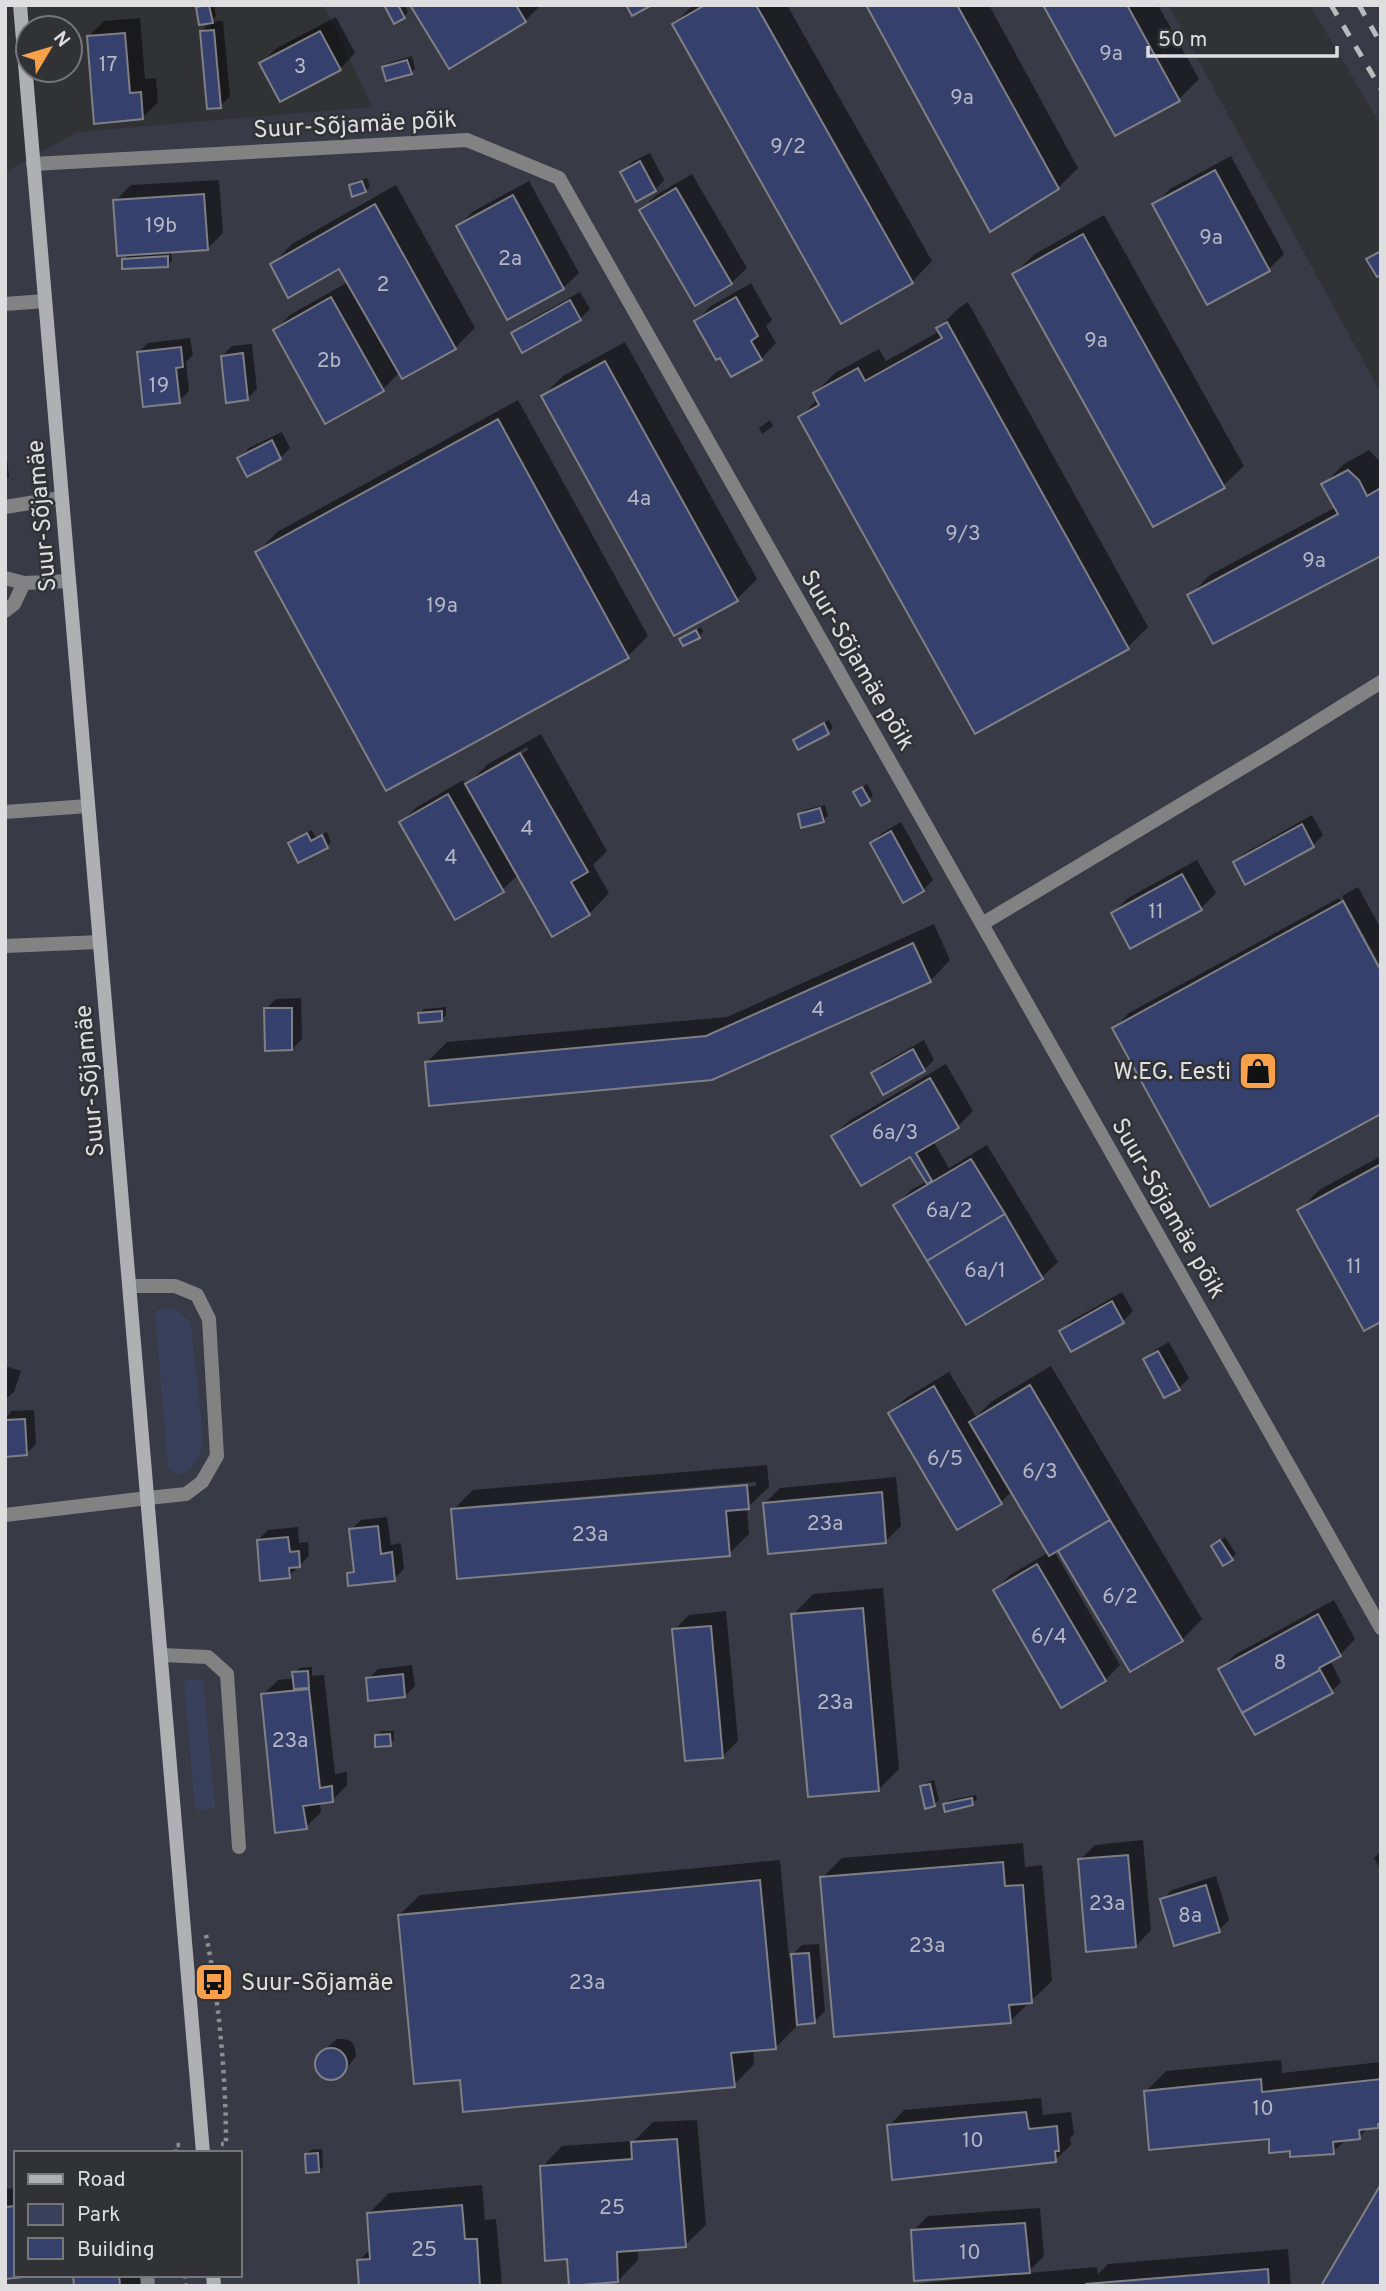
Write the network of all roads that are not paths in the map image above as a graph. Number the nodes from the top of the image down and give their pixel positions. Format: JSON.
{"nodes":[{"id":1,"x":20,"y":5,"type":"edge"},
{"id":2,"x":33,"y":164,"type":"junction"},
{"id":3,"x":45,"y":301,"type":"junction"},
{"id":4,"x":5,"y":304,"type":"edge"},
{"id":5,"x":61,"y":498,"type":"junction"},
{"id":6,"x":5,"y":507,"type":"edge"},
{"id":7,"x":5,"y":578,"type":"edge"},
{"id":8,"x":69,"y":582,"type":"junction"},
{"id":9,"x":24,"y":583,"type":"junction"},
{"id":10,"x":5,"y":611,"type":"edge"},
{"id":11,"x":1381,"y":682,"type":"edge"},
{"id":12,"x":88,"y":806,"type":"junction"},
{"id":13,"x":5,"y":812,"type":"edge"},
{"id":14,"x":982,"y":924,"type":"junction"},
{"id":15,"x":100,"y":942,"type":"junction"},
{"id":16,"x":5,"y":946,"type":"edge"},
{"id":17,"x":130,"y":1286,"type":"junction"},
{"id":18,"x":148,"y":1498,"type":"junction"},
{"id":19,"x":5,"y":1515,"type":"edge"},
{"id":20,"x":1381,"y":1628,"type":"edge"},
{"id":21,"x":161,"y":1655,"type":"junction"},
{"id":22,"x":239,"y":1847,"type":"dead end"},
{"id":23,"x":203,"y":2151,"type":"edge"}],
"edges":[{"from":1,"to":2,"type":"main road","name":"Suur-Sõjamäe"},
{"from":2,"to":3,"type":"main road","name":"Suur-Sõjamäe"},
{"from":2,"to":14,"type":"street","name":"Suur-Sõjamäe põik"},
{"from":3,"to":4,"type":"street"},
{"from":3,"to":5,"type":"main road","name":"Suur-Sõjamäe"},
{"from":5,"to":6,"type":"street"},
{"from":5,"to":8,"type":"main road","name":"Suur-Sõjamäe"},
{"from":7,"to":9,"type":"street"},
{"from":8,"to":9,"type":"street"},
{"from":8,"to":12,"type":"main road","name":"Suur-Sõjamäe"},
{"from":9,"to":10,"type":"street"},
{"from":11,"to":14,"type":"street"},
{"from":12,"to":13,"type":"street"},
{"from":12,"to":15,"type":"main road","name":"Suur-Sõjamäe"},
{"from":14,"to":20,"type":"street","name":"Suur-Sõjamäe põik"},
{"from":15,"to":16,"type":"street"},
{"from":15,"to":17,"type":"main road","name":"Suur-Sõjamäe"},
{"from":17,"to":18,"type":"main road","name":"Suur-Sõjamäe"},
{"from":17,"to":18,"type":"street"},
{"from":18,"to":19,"type":"street"},
{"from":18,"to":21,"type":"main road","name":"Suur-Sõjamäe"},
{"from":21,"to":22,"type":"street"},
{"from":21,"to":23,"type":"main road","name":"Suur-Sõjamäe"}]}
